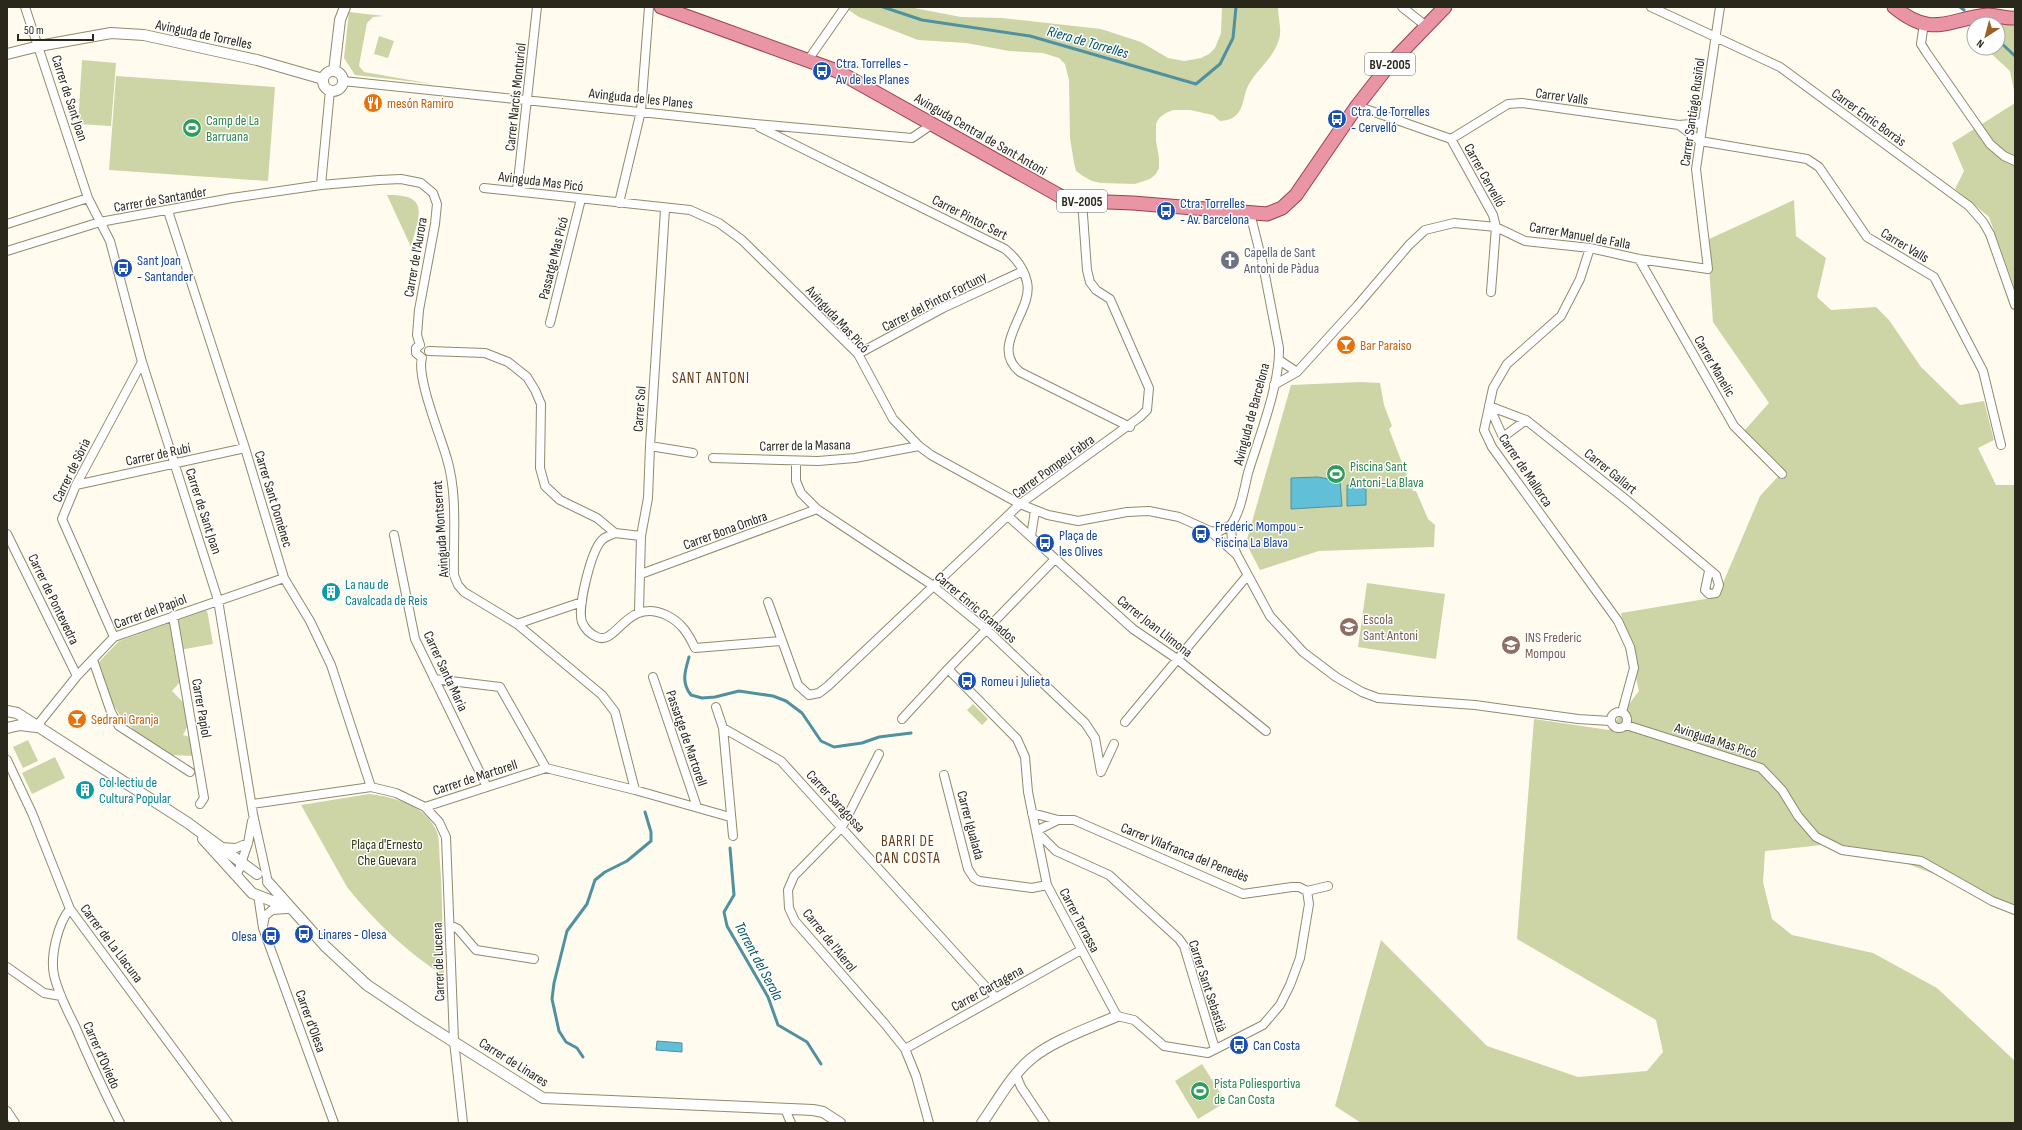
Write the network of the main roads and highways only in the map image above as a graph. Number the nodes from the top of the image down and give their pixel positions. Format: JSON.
{"nodes":[{"id":1,"x":661,"y":7,"type":"edge"},
{"id":2,"x":1445,"y":7,"type":"edge"},
{"id":3,"x":1894,"y":7,"type":"edge"},
{"id":4,"x":1989,"y":7,"type":"edge"},
{"id":5,"x":1976,"y":16,"type":"edge"},
{"id":6,"x":1984,"y":16,"type":"edge"},
{"id":7,"x":2009,"y":16,"type":"edge"},
{"id":8,"x":1966,"y":19,"type":"edge"}],
"edges":[{"from":1,"to":2,"type":"main road","name":"Avinguda Central de Sant Antoni","number":"BV-2005"},
{"from":3,"to":8,"type":"main road"},
{"from":4,"to":5,"type":"main road"},
{"from":6,"to":7,"type":"main road"}]}
